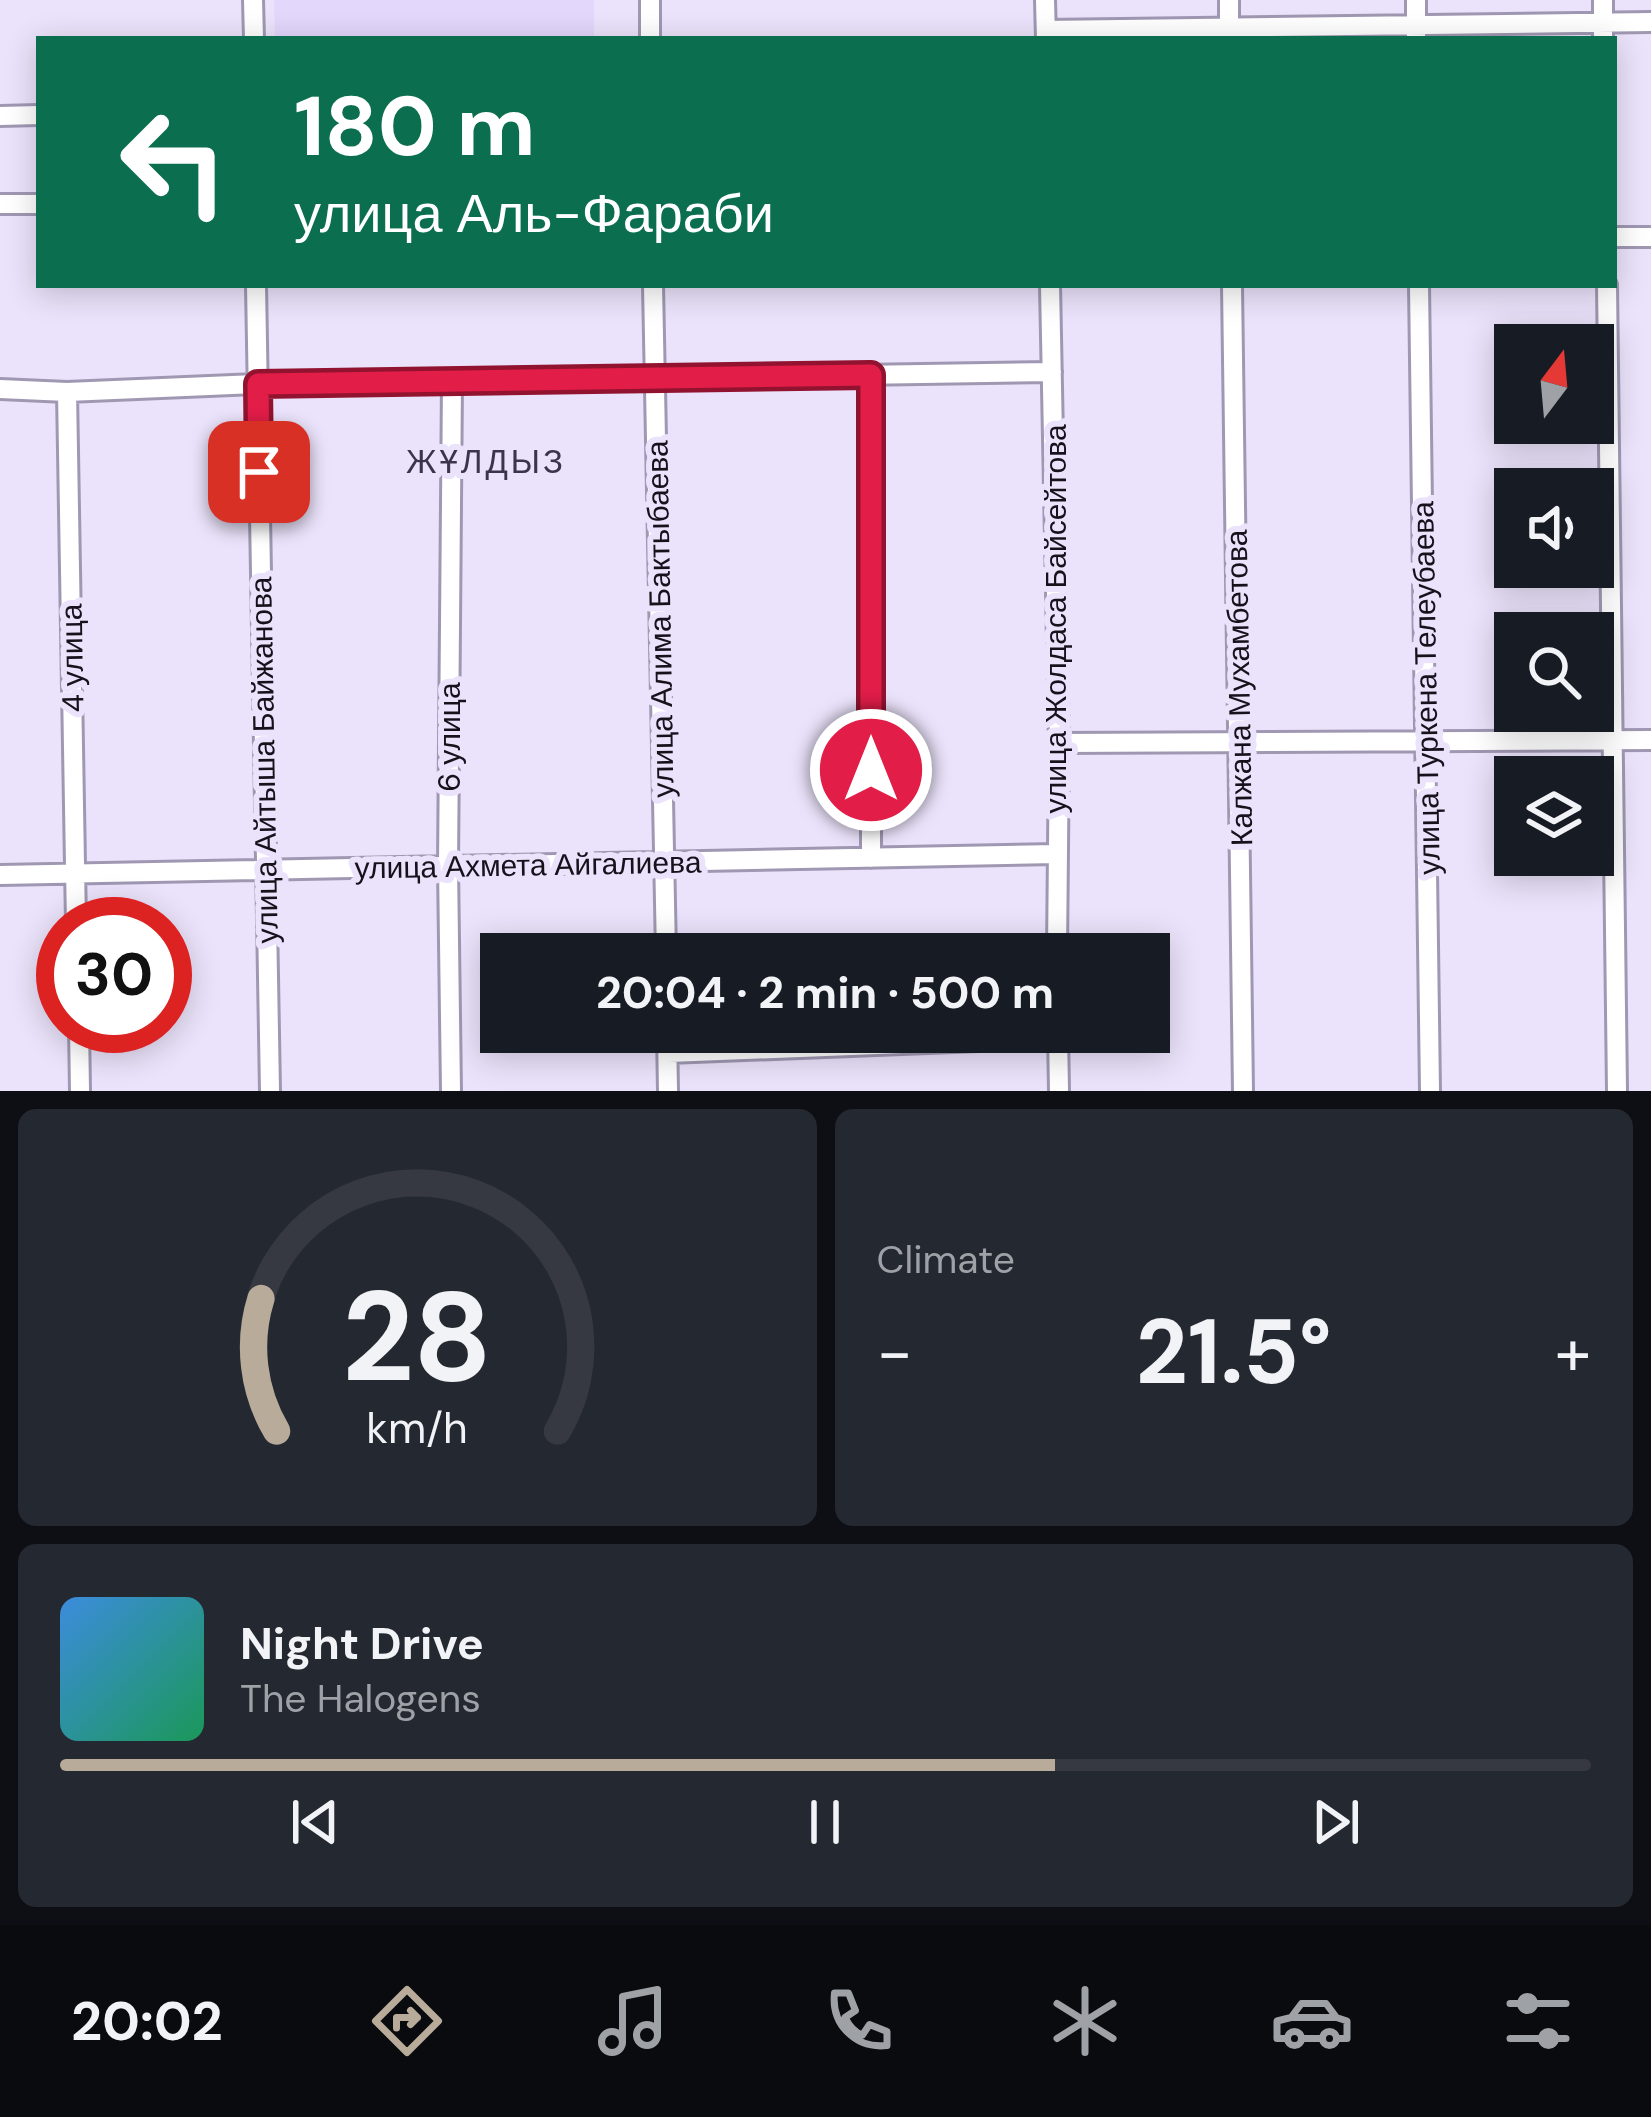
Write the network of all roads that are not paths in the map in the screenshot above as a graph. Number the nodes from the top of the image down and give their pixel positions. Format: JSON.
{"nodes":[{"id":1,"x":253,"y":0,"type":"edge"},
{"id":2,"x":650,"y":0,"type":"edge"},
{"id":3,"x":1045,"y":0,"type":"edge"},
{"id":4,"x":1228,"y":0,"type":"edge"},
{"id":5,"x":1416,"y":0,"type":"edge"},
{"id":6,"x":1603,"y":0,"type":"edge"},
{"id":7,"x":1651,"y":22,"type":"edge"},
{"id":8,"x":1603,"y":31,"type":"edge"},
{"id":9,"x":1416,"y":32,"type":"edge"},
{"id":10,"x":1229,"y":33,"type":"edge"},
{"id":11,"x":1046,"y":34,"type":"edge"},
{"id":12,"x":254,"y":36,"type":"edge"},
{"id":13,"x":650,"y":36,"type":"edge"},
{"id":14,"x":36,"y":115,"type":"edge"},
{"id":15,"x":0,"y":116,"type":"edge"},
{"id":16,"x":36,"y":203,"type":"edge"},
{"id":17,"x":0,"y":204,"type":"edge"},
{"id":18,"x":1617,"y":237,"type":"edge"},
{"id":19,"x":1651,"y":237,"type":"edge"},
{"id":20,"x":256,"y":288,"type":"edge"},
{"id":21,"x":653,"y":288,"type":"edge"},
{"id":22,"x":1050,"y":288,"type":"edge"},
{"id":23,"x":1232,"y":288,"type":"edge"},
{"id":24,"x":1420,"y":288,"type":"edge"},
{"id":25,"x":1606,"y":288,"type":"edge"},
{"id":26,"x":1052,"y":372,"type":"junction"},
{"id":27,"x":871,"y":375,"type":"junction"},
{"id":28,"x":656,"y":379,"type":"junction"},
{"id":29,"x":452,"y":382,"type":"junction"},
{"id":30,"x":258,"y":384,"type":"junction"},
{"id":31,"x":0,"y":389,"type":"edge"},
{"id":32,"x":68,"y":392,"type":"junction"},
{"id":33,"x":1615,"y":740,"type":"junction"},
{"id":34,"x":1651,"y":740,"type":"edge"},
{"id":35,"x":1428,"y":741,"type":"junction"},
{"id":36,"x":1241,"y":742,"type":"junction"},
{"id":37,"x":1058,"y":743,"type":"junction"},
{"id":38,"x":1056,"y":854,"type":"junction"},
{"id":39,"x":871,"y":858,"type":"junction"},
{"id":40,"x":664,"y":862,"type":"junction"},
{"id":41,"x":448,"y":866,"type":"junction"},
{"id":42,"x":265,"y":870,"type":"junction"},
{"id":43,"x":75,"y":874,"type":"junction"},
{"id":44,"x":0,"y":875,"type":"edge"},
{"id":45,"x":75,"y":897,"type":"edge"},
{"id":46,"x":666,"y":933,"type":"edge"},
{"id":47,"x":1058,"y":933,"type":"edge"},
{"id":48,"x":79,"y":1053,"type":"edge"},
{"id":49,"x":668,"y":1053,"type":"edge"},
{"id":50,"x":1058,"y":1053,"type":"edge"},
{"id":51,"x":80,"y":1091,"type":"edge"},
{"id":52,"x":271,"y":1091,"type":"edge"},
{"id":53,"x":452,"y":1091,"type":"edge"},
{"id":54,"x":668,"y":1091,"type":"edge"},
{"id":55,"x":1059,"y":1091,"type":"edge"},
{"id":56,"x":1243,"y":1091,"type":"edge"},
{"id":57,"x":1430,"y":1091,"type":"edge"},
{"id":58,"x":1617,"y":1091,"type":"edge"}],
"edges":[{"from":1,"to":12,"type":"street"},
{"from":2,"to":13,"type":"street"},
{"from":3,"to":11,"type":"street"},
{"from":4,"to":10,"type":"street"},
{"from":5,"to":9,"type":"street"},
{"from":6,"to":8,"type":"street"},
{"from":7,"to":8,"type":"street"},
{"from":8,"to":9,"type":"street"},
{"from":9,"to":10,"type":"street"},
{"from":10,"to":11,"type":"street"},
{"from":14,"to":15,"type":"street"},
{"from":16,"to":17,"type":"street"},
{"from":18,"to":19,"type":"street"},
{"from":20,"to":30,"type":"street","name":"улица Айтыша Байжанова"},
{"from":21,"to":28,"type":"street","name":"улица Алима Бактыбаева"},
{"from":22,"to":26,"type":"street","name":"улица Жолдаса Байсейтова"},
{"from":23,"to":36,"type":"street","name":"Калжана Мухамбетова"},
{"from":24,"to":35,"type":"street","name":"улица Туркена Телеубаева"},
{"from":25,"to":33,"type":"street"},
{"from":26,"to":27,"type":"street"},
{"from":26,"to":37,"type":"street","name":"улица Жолдаса Байсейтова"},
{"from":27,"to":28,"type":"street"},
{"from":27,"to":39,"type":"street"},
{"from":28,"to":29,"type":"street"},
{"from":28,"to":40,"type":"street","name":"улица Алима Бактыбаева"},
{"from":29,"to":30,"type":"street"},
{"from":29,"to":41,"type":"street","name":"6 улица"},
{"from":30,"to":32,"type":"street"},
{"from":30,"to":42,"type":"street","name":"улица Айтыша Байжанова"},
{"from":31,"to":32,"type":"street"},
{"from":32,"to":43,"type":"street","name":"4 улица"},
{"from":33,"to":34,"type":"street"},
{"from":33,"to":35,"type":"street"},
{"from":33,"to":58,"type":"street"},
{"from":35,"to":36,"type":"street"},
{"from":35,"to":57,"type":"street","name":"улица Туркена Телеубаева"},
{"from":36,"to":37,"type":"street"},
{"from":36,"to":56,"type":"street","name":"Калжана Мухамбетова"},
{"from":37,"to":38,"type":"street","name":"улица Жолдаса Байсейтова"},
{"from":38,"to":39,"type":"street","name":"улица Ахмета Айгалиева"},
{"from":38,"to":47,"type":"street","name":"улица Жолдаса Байсейтова"},
{"from":39,"to":40,"type":"street","name":"улица Ахмета Айгалиева"},
{"from":40,"to":41,"type":"street","name":"улица Ахмета Айгалиева"},
{"from":40,"to":46,"type":"street","name":"улица Алима Бактыбаева"},
{"from":41,"to":42,"type":"street","name":"улица Ахмета Айгалиева"},
{"from":41,"to":53,"type":"street","name":"6 улица"},
{"from":42,"to":43,"type":"street","name":"улица Ахмета Айгалиева"},
{"from":42,"to":52,"type":"street","name":"улица Айтыша Байжанова"},
{"from":43,"to":44,"type":"street","name":"улица Ахмета Айгалиева"},
{"from":43,"to":45,"type":"street","name":"4 улица"},
{"from":48,"to":51,"type":"street"},
{"from":49,"to":54,"type":"street"},
{"from":50,"to":55,"type":"street"}]}
